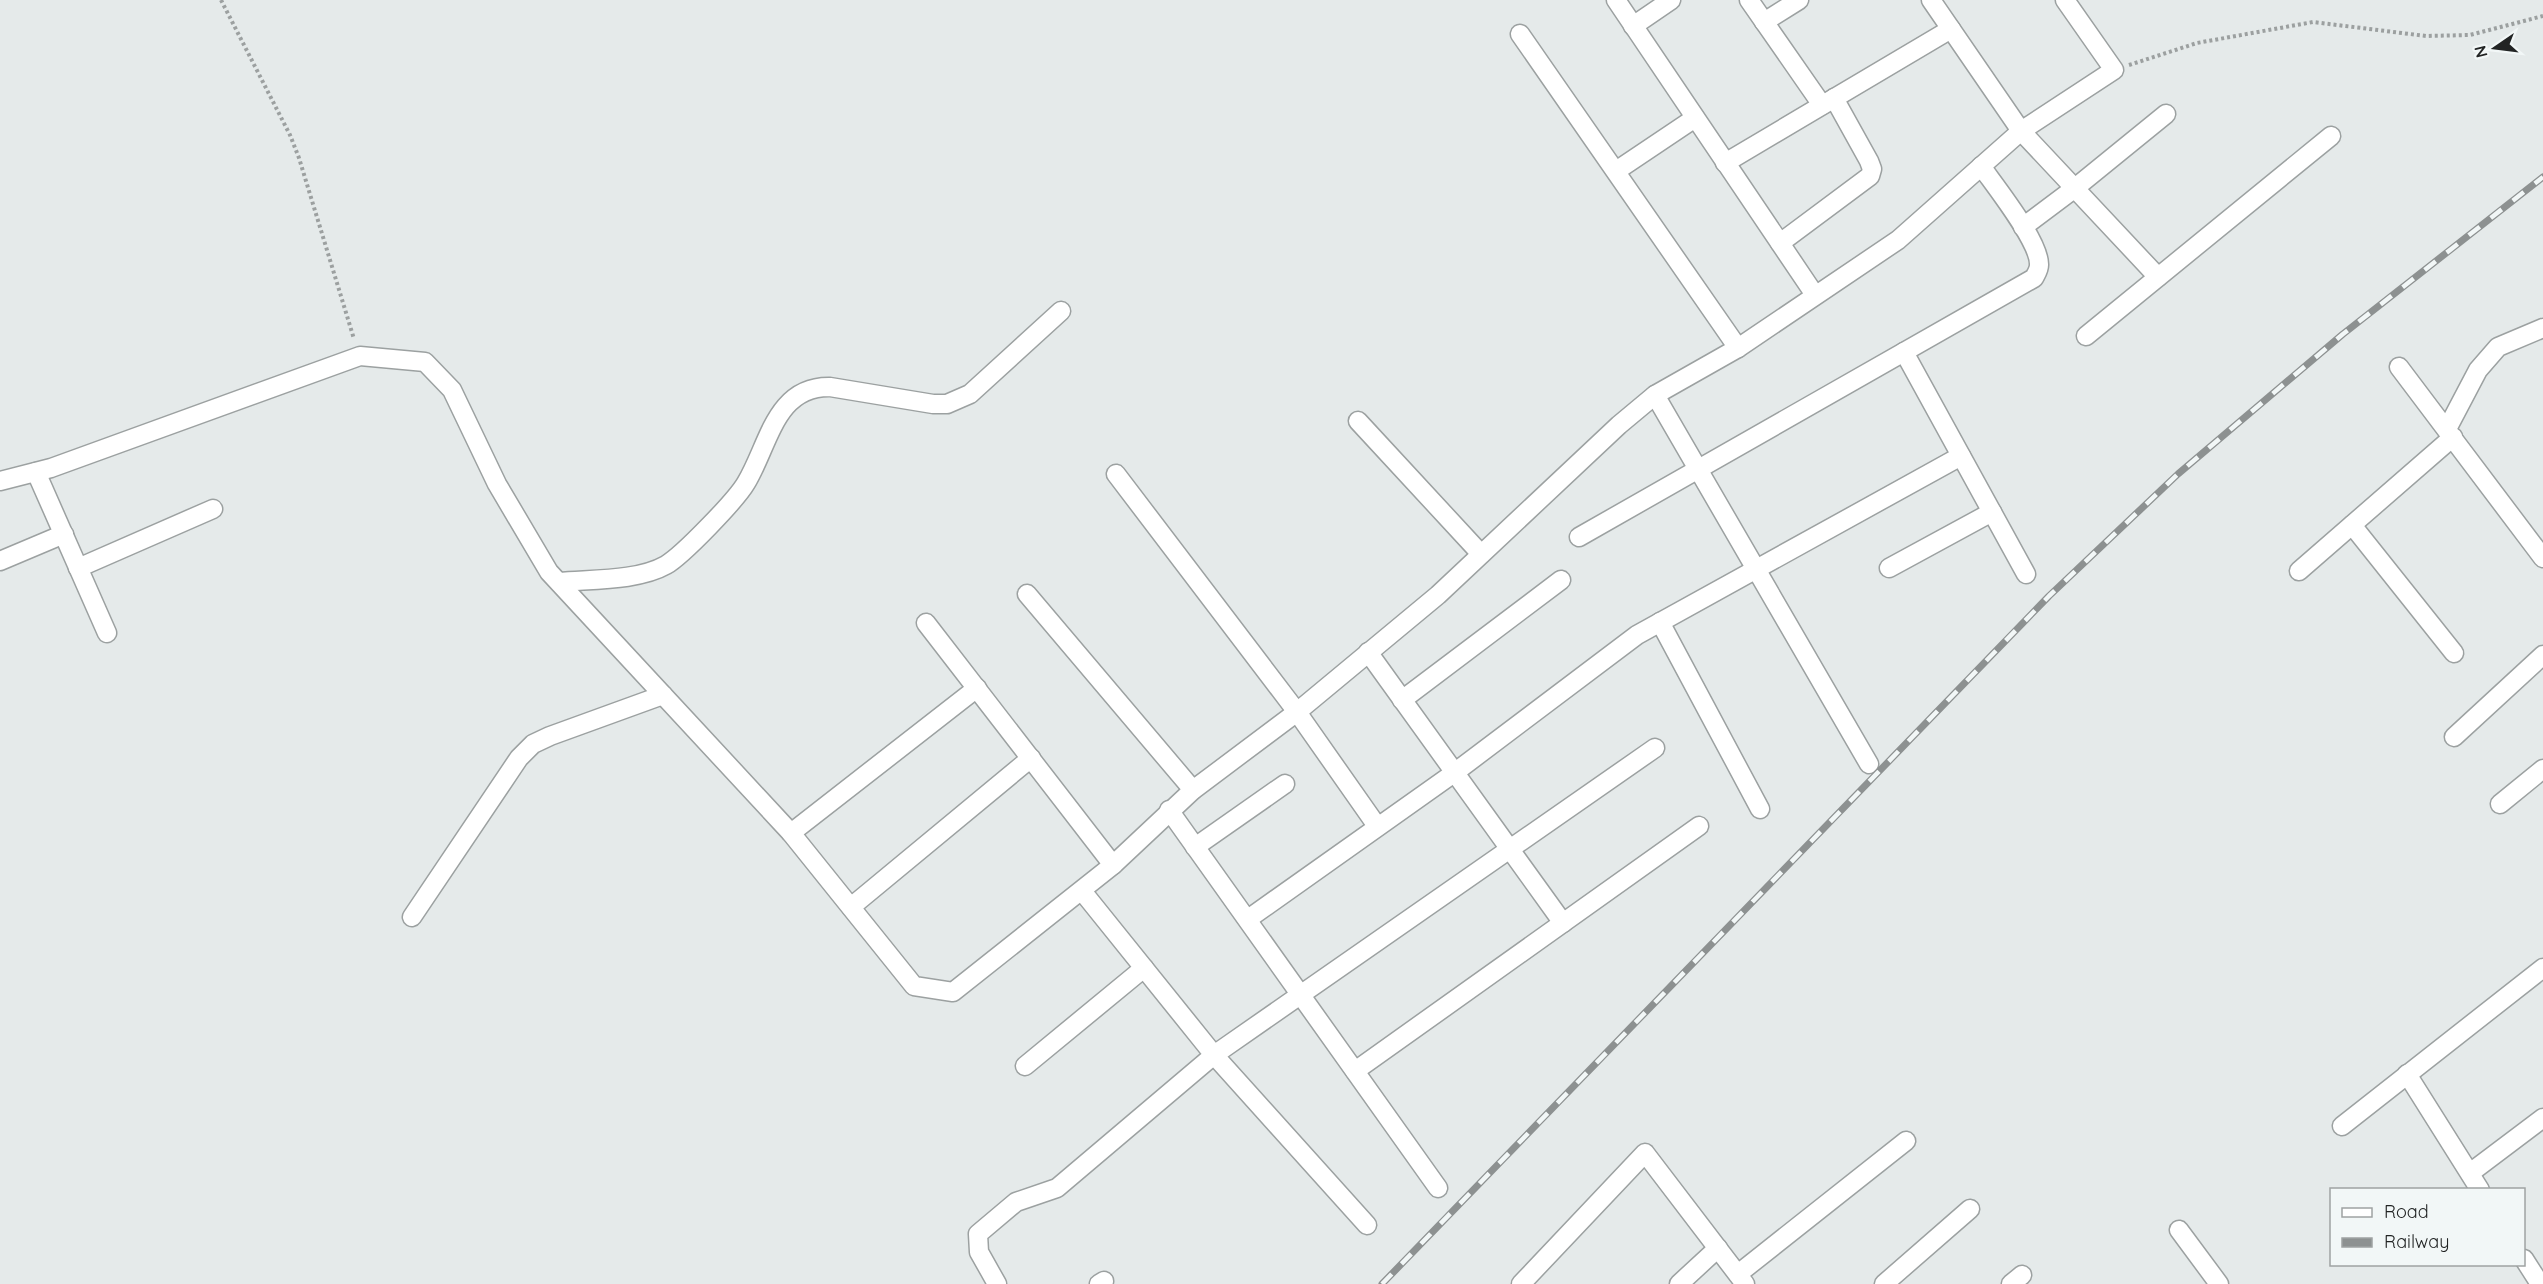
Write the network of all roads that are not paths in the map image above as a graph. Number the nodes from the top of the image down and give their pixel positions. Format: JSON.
{"nodes":[{"id":1,"x":1616,"y":0,"type":"edge"},
{"id":2,"x":1671,"y":0,"type":"edge"},
{"id":3,"x":1749,"y":0,"type":"edge"},
{"id":4,"x":1799,"y":0,"type":"edge"},
{"id":5,"x":1932,"y":0,"type":"edge"},
{"id":6,"x":2065,"y":0,"type":"edge"},
{"id":7,"x":1764,"y":22,"type":"junction"},
{"id":8,"x":1633,"y":26,"type":"junction"},
{"id":9,"x":1951,"y":29,"type":"junction"},
{"id":10,"x":1520,"y":34,"type":"dead end"},
{"id":11,"x":1828,"y":102,"type":"junction"},
{"id":12,"x":2166,"y":114,"type":"dead end"},
{"id":13,"x":1695,"y":118,"type":"junction"},
{"id":14,"x":2021,"y":131,"type":"junction"},
{"id":15,"x":2331,"y":136,"type":"dead end"},
{"id":16,"x":1725,"y":163,"type":"junction"},
{"id":17,"x":1981,"y":165,"type":"junction"},
{"id":18,"x":1616,"y":171,"type":"junction"},
{"id":19,"x":2075,"y":188,"type":"junction"},
{"id":20,"x":2023,"y":226,"type":"junction"},
{"id":21,"x":1780,"y":243,"type":"junction"},
{"id":22,"x":2158,"y":278,"type":"junction"},
{"id":23,"x":1815,"y":295,"type":"junction"},
{"id":24,"x":1061,"y":311,"type":"dead end"},
{"id":25,"x":2543,"y":328,"type":"edge"},
{"id":26,"x":2086,"y":336,"type":"dead end"},
{"id":27,"x":1738,"y":348,"type":"junction"},
{"id":28,"x":1904,"y":352,"type":"junction"},
{"id":29,"x":2399,"y":367,"type":"dead end"},
{"id":30,"x":1655,"y":395,"type":"junction"},
{"id":31,"x":1358,"y":421,"type":"dead end"},
{"id":32,"x":2450,"y":433,"type":"junction"},
{"id":33,"x":1961,"y":456,"type":"junction"},
{"id":34,"x":1698,"y":469,"type":"junction"},
{"id":35,"x":36,"y":472,"type":"junction"},
{"id":36,"x":1116,"y":474,"type":"dead end"},
{"id":37,"x":0,"y":481,"type":"edge"},
{"id":38,"x":213,"y":509,"type":"dead end"},
{"id":39,"x":1992,"y":512,"type":"junction"},
{"id":40,"x":2352,"y":525,"type":"junction"},
{"id":41,"x":64,"y":534,"type":"junction"},
{"id":42,"x":1579,"y":537,"type":"dead end"},
{"id":43,"x":1481,"y":554,"type":"junction"},
{"id":44,"x":2543,"y":558,"type":"edge"},
{"id":45,"x":0,"y":561,"type":"edge"},
{"id":46,"x":78,"y":568,"type":"junction"},
{"id":47,"x":1888,"y":568,"type":"dead end"},
{"id":48,"x":1757,"y":571,"type":"junction"},
{"id":49,"x":2299,"y":571,"type":"dead end"},
{"id":50,"x":2026,"y":573,"type":"dead end"},
{"id":51,"x":1561,"y":580,"type":"dead end"},
{"id":52,"x":559,"y":582,"type":"junction"},
{"id":53,"x":1026,"y":594,"type":"dead end"},
{"id":54,"x":1659,"y":622,"type":"junction"},
{"id":55,"x":926,"y":623,"type":"dead end"},
{"id":56,"x":107,"y":633,"type":"dead end"},
{"id":57,"x":1368,"y":652,"type":"junction"},
{"id":58,"x":2454,"y":653,"type":"dead end"},
{"id":59,"x":2543,"y":655,"type":"edge"},
{"id":60,"x":976,"y":688,"type":"junction"},
{"id":61,"x":663,"y":695,"type":"junction"},
{"id":62,"x":1402,"y":700,"type":"junction"},
{"id":63,"x":1297,"y":712,"type":"junction"},
{"id":64,"x":2454,"y":737,"type":"dead end"},
{"id":65,"x":1655,"y":748,"type":"dead end"},
{"id":66,"x":1031,"y":758,"type":"junction"},
{"id":67,"x":1869,"y":764,"type":"dead end"},
{"id":68,"x":2543,"y":769,"type":"edge"},
{"id":69,"x":1454,"y":773,"type":"junction"},
{"id":70,"x":1285,"y":784,"type":"dead end"},
{"id":71,"x":1193,"y":790,"type":"junction"},
{"id":72,"x":2500,"y":804,"type":"dead end"},
{"id":73,"x":1760,"y":809,"type":"dead end"},
{"id":74,"x":1169,"y":810,"type":"junction"},
{"id":75,"x":1377,"y":826,"type":"junction"},
{"id":76,"x":1699,"y":826,"type":"dead end"},
{"id":77,"x":791,"y":833,"type":"junction"},
{"id":78,"x":1195,"y":847,"type":"junction"},
{"id":79,"x":1509,"y":849,"type":"junction"},
{"id":80,"x":1113,"y":865,"type":"junction"},
{"id":81,"x":1082,"y":891,"type":"junction"},
{"id":82,"x":851,"y":907,"type":"junction"},
{"id":83,"x":412,"y":917,"type":"dead end"},
{"id":84,"x":1248,"y":919,"type":"junction"},
{"id":85,"x":1563,"y":923,"type":"junction"},
{"id":86,"x":1144,"y":968,"type":"junction"},
{"id":87,"x":2543,"y":968,"type":"edge"},
{"id":88,"x":1301,"y":995,"type":"junction"},
{"id":89,"x":1214,"y":1055,"type":"junction"},
{"id":90,"x":1025,"y":1066,"type":"dead end"},
{"id":91,"x":1355,"y":1071,"type":"junction"},
{"id":92,"x":2407,"y":1074,"type":"junction"},
{"id":93,"x":2543,"y":1118,"type":"edge"},
{"id":94,"x":2342,"y":1125,"type":"dead end"},
{"id":95,"x":1905,"y":1141,"type":"dead end"},
{"id":96,"x":2469,"y":1173,"type":"junction"},
{"id":97,"x":1438,"y":1188,"type":"dead end"},
{"id":98,"x":2479,"y":1188,"type":"edge"},
{"id":99,"x":1970,"y":1209,"type":"dead end"},
{"id":100,"x":1367,"y":1225,"type":"dead end"},
{"id":101,"x":2179,"y":1230,"type":"dead end"},
{"id":102,"x":1718,"y":1248,"type":"junction"},
{"id":103,"x":1741,"y":1279,"type":"edge"},
{"id":104,"x":997,"y":1284,"type":"edge"},
{"id":105,"x":1521,"y":1284,"type":"edge"},
{"id":106,"x":1680,"y":1284,"type":"edge"},
{"id":107,"x":1884,"y":1284,"type":"edge"},
{"id":108,"x":2219,"y":1284,"type":"edge"}],
"edges":[{"from":1,"to":8,"type":"street"},
{"from":2,"to":8,"type":"street"},
{"from":3,"to":7,"type":"street"},
{"from":4,"to":7,"type":"street"},
{"from":5,"to":9,"type":"street"},
{"from":6,"to":14,"type":"street"},
{"from":7,"to":11,"type":"street"},
{"from":8,"to":13,"type":"street"},
{"from":9,"to":11,"type":"street"},
{"from":9,"to":14,"type":"street"},
{"from":10,"to":18,"type":"street"},
{"from":11,"to":16,"type":"street"},
{"from":11,"to":21,"type":"street"},
{"from":12,"to":19,"type":"street"},
{"from":13,"to":16,"type":"street"},
{"from":13,"to":18,"type":"street"},
{"from":14,"to":17,"type":"street"},
{"from":14,"to":19,"type":"street"},
{"from":15,"to":22,"type":"street"},
{"from":16,"to":21,"type":"street"},
{"from":17,"to":20,"type":"street"},
{"from":17,"to":23,"type":"street"},
{"from":18,"to":27,"type":"street"},
{"from":19,"to":20,"type":"street"},
{"from":19,"to":22,"type":"street"},
{"from":20,"to":28,"type":"street"},
{"from":21,"to":23,"type":"street"},
{"from":22,"to":26,"type":"street"},
{"from":23,"to":27,"type":"street"},
{"from":24,"to":52,"type":"street"},
{"from":25,"to":32,"type":"street"},
{"from":27,"to":30,"type":"street"},
{"from":28,"to":33,"type":"street"},
{"from":28,"to":34,"type":"street"},
{"from":29,"to":32,"type":"street"},
{"from":30,"to":34,"type":"street"},
{"from":30,"to":43,"type":"street"},
{"from":31,"to":43,"type":"street"},
{"from":32,"to":40,"type":"street"},
{"from":32,"to":44,"type":"street"},
{"from":33,"to":39,"type":"street"},
{"from":33,"to":48,"type":"street"},
{"from":34,"to":42,"type":"street"},
{"from":34,"to":48,"type":"street"},
{"from":35,"to":37,"type":"street"},
{"from":35,"to":41,"type":"street"},
{"from":35,"to":52,"type":"street"},
{"from":36,"to":63,"type":"street"},
{"from":38,"to":46,"type":"street"},
{"from":39,"to":47,"type":"street"},
{"from":39,"to":50,"type":"street"},
{"from":40,"to":49,"type":"street"},
{"from":40,"to":58,"type":"street"},
{"from":41,"to":45,"type":"street"},
{"from":41,"to":46,"type":"street"},
{"from":43,"to":57,"type":"street"},
{"from":46,"to":56,"type":"street"},
{"from":48,"to":54,"type":"street"},
{"from":48,"to":67,"type":"street"},
{"from":51,"to":62,"type":"street"},
{"from":52,"to":61,"type":"street"},
{"from":53,"to":71,"type":"street"},
{"from":54,"to":69,"type":"street"},
{"from":54,"to":73,"type":"street"},
{"from":55,"to":60,"type":"street"},
{"from":57,"to":62,"type":"street"},
{"from":57,"to":63,"type":"street"},
{"from":59,"to":64,"type":"street"},
{"from":60,"to":66,"type":"street"},
{"from":60,"to":77,"type":"street"},
{"from":61,"to":77,"type":"street"},
{"from":61,"to":83,"type":"street"},
{"from":62,"to":69,"type":"street"},
{"from":63,"to":71,"type":"street"},
{"from":63,"to":75,"type":"street"},
{"from":65,"to":79,"type":"street"},
{"from":66,"to":80,"type":"street"},
{"from":66,"to":82,"type":"street"},
{"from":68,"to":72,"type":"street"},
{"from":69,"to":75,"type":"street"},
{"from":69,"to":79,"type":"street"},
{"from":70,"to":78,"type":"street"},
{"from":71,"to":74,"type":"street"},
{"from":74,"to":78,"type":"street"},
{"from":74,"to":80,"type":"street"},
{"from":75,"to":84,"type":"street"},
{"from":76,"to":85,"type":"street"},
{"from":77,"to":82,"type":"street"},
{"from":78,"to":84,"type":"street"},
{"from":79,"to":85,"type":"street"},
{"from":79,"to":88,"type":"street"},
{"from":80,"to":81,"type":"street"},
{"from":81,"to":82,"type":"street"},
{"from":81,"to":86,"type":"street"},
{"from":84,"to":88,"type":"street"},
{"from":85,"to":91,"type":"street"},
{"from":86,"to":89,"type":"street"},
{"from":86,"to":90,"type":"street"},
{"from":87,"to":92,"type":"street"},
{"from":88,"to":89,"type":"street"},
{"from":88,"to":91,"type":"street"},
{"from":89,"to":100,"type":"street"},
{"from":89,"to":104,"type":"street"},
{"from":91,"to":97,"type":"street"},
{"from":92,"to":94,"type":"street"},
{"from":92,"to":96,"type":"street"},
{"from":93,"to":96,"type":"street"},
{"from":95,"to":103,"type":"street"},
{"from":96,"to":98,"type":"street"},
{"from":99,"to":107,"type":"street"},
{"from":101,"to":108,"type":"street"},
{"from":102,"to":103,"type":"street"},
{"from":102,"to":105,"type":"street"},
{"from":102,"to":106,"type":"street"}]}
